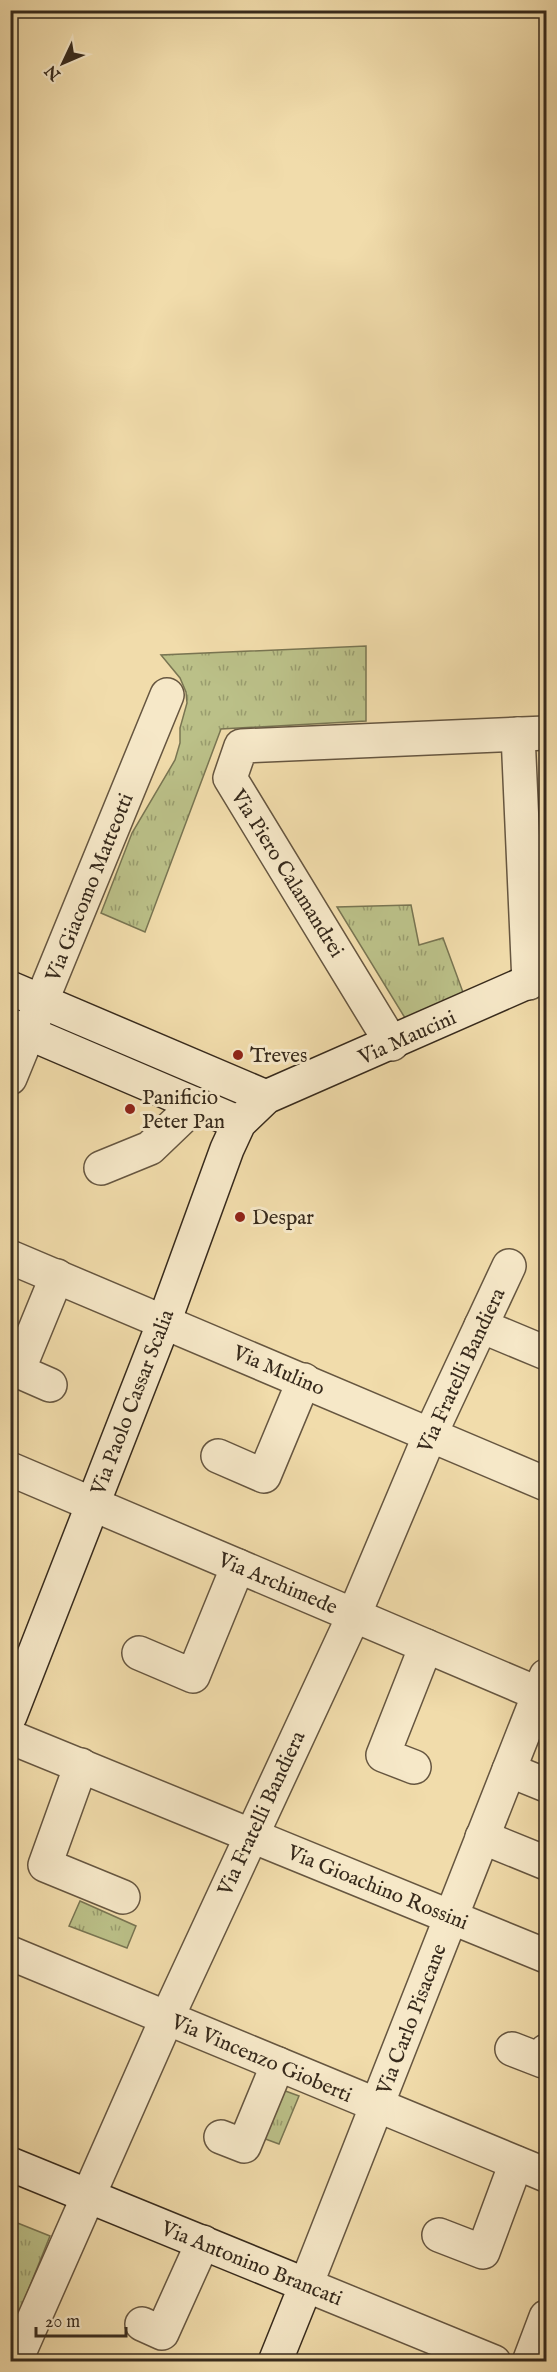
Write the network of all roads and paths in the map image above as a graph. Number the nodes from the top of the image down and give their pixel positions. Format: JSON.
{"nodes":[{"id":1,"x":166,"y":695,"type":"dead end"},
{"id":2,"x":532,"y":733,"type":"edge"},
{"id":3,"x":538,"y":979,"type":"edge"},
{"id":4,"x":10,"y":988,"type":"edge"},
{"id":5,"x":43,"y":1001,"type":"junction"},
{"id":6,"x":20,"y":1029,"type":"edge"},
{"id":7,"x":392,"y":1044,"type":"junction"},
{"id":8,"x":10,"y":1078,"type":"edge"},
{"id":9,"x":266,"y":1097,"type":"junction"},
{"id":10,"x":196,"y":1104,"type":"junction"},
{"id":11,"x":239,"y":1123,"type":"junction"},
{"id":12,"x":101,"y":1168,"type":"dead end"},
{"id":13,"x":10,"y":1257,"type":"edge"},
{"id":14,"x":509,"y":1266,"type":"dead end"},
{"id":15,"x":57,"y":1276,"type":"junction"},
{"id":16,"x":164,"y":1322,"type":"junction"},
{"id":17,"x":481,"y":1326,"type":"junction"},
{"id":18,"x":546,"y":1353,"type":"edge"},
{"id":19,"x":14,"y":1370,"type":"edge"},
{"id":20,"x":304,"y":1380,"type":"junction"},
{"id":21,"x":50,"y":1384,"type":"dead end"},
{"id":22,"x":430,"y":1435,"type":"junction"},
{"id":23,"x":218,"y":1456,"type":"dead end"},
{"id":24,"x":10,"y":1469,"type":"edge"},
{"id":25,"x":546,"y":1484,"type":"edge"},
{"id":26,"x":92,"y":1504,"type":"junction"},
{"id":27,"x":238,"y":1566,"type":"junction"},
{"id":28,"x":354,"y":1615,"type":"junction"},
{"id":29,"x":426,"y":1646,"type":"junction"},
{"id":30,"x":139,"y":1653,"type":"dead end"},
{"id":31,"x":544,"y":1689,"type":"edge"},
{"id":32,"x":10,"y":1716,"type":"edge"},
{"id":33,"x":10,"y":1737,"type":"edge"},
{"id":34,"x":81,"y":1765,"type":"junction"},
{"id":35,"x":414,"y":1767,"type":"dead end"},
{"id":36,"x":509,"y":1770,"type":"junction"},
{"id":37,"x":546,"y":1785,"type":"edge"},
{"id":38,"x":250,"y":1835,"type":"junction"},
{"id":39,"x":482,"y":1837,"type":"junction"},
{"id":40,"x":546,"y":1863,"type":"edge"},
{"id":41,"x":123,"y":1897,"type":"dead end"},
{"id":42,"x":450,"y":1917,"type":"junction"},
{"id":43,"x":10,"y":1953,"type":"edge"},
{"id":44,"x":546,"y":1956,"type":"edge"},
{"id":45,"x":166,"y":2018,"type":"junction"},
{"id":46,"x":512,"y":2049,"type":"dead end"},
{"id":47,"x":546,"y":2051,"type":"edge"},
{"id":48,"x":278,"y":2064,"type":"junction"},
{"id":49,"x":377,"y":2106,"type":"junction"},
{"id":50,"x":221,"y":2137,"type":"dead end"},
{"id":51,"x":516,"y":2163,"type":"junction"},
{"id":52,"x":10,"y":2164,"type":"edge"},
{"id":53,"x":546,"y":2175,"type":"edge"},
{"id":54,"x":87,"y":2196,"type":"junction"},
{"id":55,"x":439,"y":2235,"type":"dead end"},
{"id":56,"x":203,"y":2242,"type":"junction"},
{"id":57,"x":306,"y":2285,"type":"junction"},
{"id":58,"x":546,"y":2317,"type":"edge"},
{"id":59,"x":142,"y":2324,"type":"dead end"},
{"id":60,"x":15,"y":2361,"type":"edge"},
{"id":61,"x":275,"y":2361,"type":"edge"},
{"id":62,"x":494,"y":2361,"type":"edge"},
{"id":63,"x":530,"y":2361,"type":"edge"}],
"edges":[{"from":1,"to":5,"type":"street","name":"Via Giacomo Matteotti"},
{"from":2,"to":3,"type":"street"},
{"from":2,"to":7,"type":"street","name":"Via Piero Calamandrei"},
{"from":3,"to":7,"type":"street","name":"Via Maucini"},
{"from":4,"to":5,"type":"street"},
{"from":5,"to":6,"type":"street","name":"Via Giacomo Matteotti"},
{"from":5,"to":9,"type":"street"},
{"from":6,"to":8,"type":"street","name":"Via Giacomo Matteotti"},
{"from":6,"to":10,"type":"street"},
{"from":7,"to":9,"type":"street","name":"Via Maucini"},
{"from":9,"to":11,"type":"street","name":"Via Paolo Cassar Scalia"},
{"from":10,"to":11,"type":"street"},
{"from":10,"to":12,"type":"street"},
{"from":11,"to":16,"type":"street","name":"Via Paolo Cassar Scalia"},
{"from":13,"to":15,"type":"street","name":"Via Mulino"},
{"from":14,"to":17,"type":"street","name":"Via Fratelli Bandiera"},
{"from":15,"to":16,"type":"street","name":"Via Mulino"},
{"from":15,"to":19,"type":"street"},
{"from":16,"to":20,"type":"street","name":"Via Mulino"},
{"from":16,"to":26,"type":"street","name":"Via Paolo Cassar Scalia"},
{"from":17,"to":18,"type":"street"},
{"from":17,"to":22,"type":"street","name":"Via Fratelli Bandiera"},
{"from":19,"to":21,"type":"street"},
{"from":20,"to":22,"type":"street","name":"Via Mulino"},
{"from":20,"to":23,"type":"street"},
{"from":22,"to":25,"type":"street","name":"Via Mulino"},
{"from":22,"to":28,"type":"street","name":"Via Fratelli Bandiera"},
{"from":24,"to":26,"type":"street","name":"Via Archimede"},
{"from":26,"to":27,"type":"street","name":"Via Archimede"},
{"from":26,"to":32,"type":"street","name":"Via Paolo Cassar Scalia"},
{"from":27,"to":28,"type":"street","name":"Via Archimede"},
{"from":27,"to":30,"type":"street"},
{"from":28,"to":29,"type":"street","name":"Via Archimede"},
{"from":28,"to":38,"type":"street","name":"Via Fratelli Bandiera"},
{"from":29,"to":31,"type":"street","name":"Via Archimede"},
{"from":29,"to":35,"type":"street"},
{"from":31,"to":36,"type":"street","name":"Via Carlo Pisacane"},
{"from":33,"to":34,"type":"street","name":"Via Gioachino Rossini"},
{"from":34,"to":38,"type":"street","name":"Via Gioachino Rossini"},
{"from":34,"to":41,"type":"street"},
{"from":36,"to":37,"type":"street"},
{"from":36,"to":39,"type":"street","name":"Via Carlo Pisacane"},
{"from":38,"to":42,"type":"street","name":"Via Gioachino Rossini"},
{"from":38,"to":45,"type":"street","name":"Via Fratelli Bandiera"},
{"from":39,"to":40,"type":"street"},
{"from":39,"to":42,"type":"street","name":"Via Carlo Pisacane"},
{"from":42,"to":44,"type":"street","name":"Via Gioachino Rossini"},
{"from":42,"to":49,"type":"street","name":"Via Carlo Pisacane"},
{"from":43,"to":45,"type":"street","name":"Via Vincenzo Gioberti"},
{"from":45,"to":48,"type":"street","name":"Via Vincenzo Gioberti"},
{"from":45,"to":54,"type":"street","name":"Via Fratelli Bandiera"},
{"from":46,"to":47,"type":"street"},
{"from":48,"to":49,"type":"street","name":"Via Vincenzo Gioberti"},
{"from":48,"to":50,"type":"street"},
{"from":49,"to":51,"type":"street","name":"Via Vincenzo Gioberti"},
{"from":49,"to":57,"type":"street","name":"Via Carlo Pisacane"},
{"from":51,"to":53,"type":"street","name":"Via Vincenzo Gioberti"},
{"from":51,"to":55,"type":"street"},
{"from":52,"to":54,"type":"street","name":"Via Antonino Brancati"},
{"from":54,"to":56,"type":"street","name":"Via Antonino Brancati"},
{"from":54,"to":60,"type":"street","name":"Via Fratelli Bandiera"},
{"from":56,"to":57,"type":"street","name":"Via Antonino Brancati"},
{"from":56,"to":59,"type":"street"},
{"from":57,"to":61,"type":"street","name":"Via Carlo Pisacane"},
{"from":57,"to":62,"type":"street","name":"Via Antonino Brancati"},
{"from":58,"to":63,"type":"street"}]}
